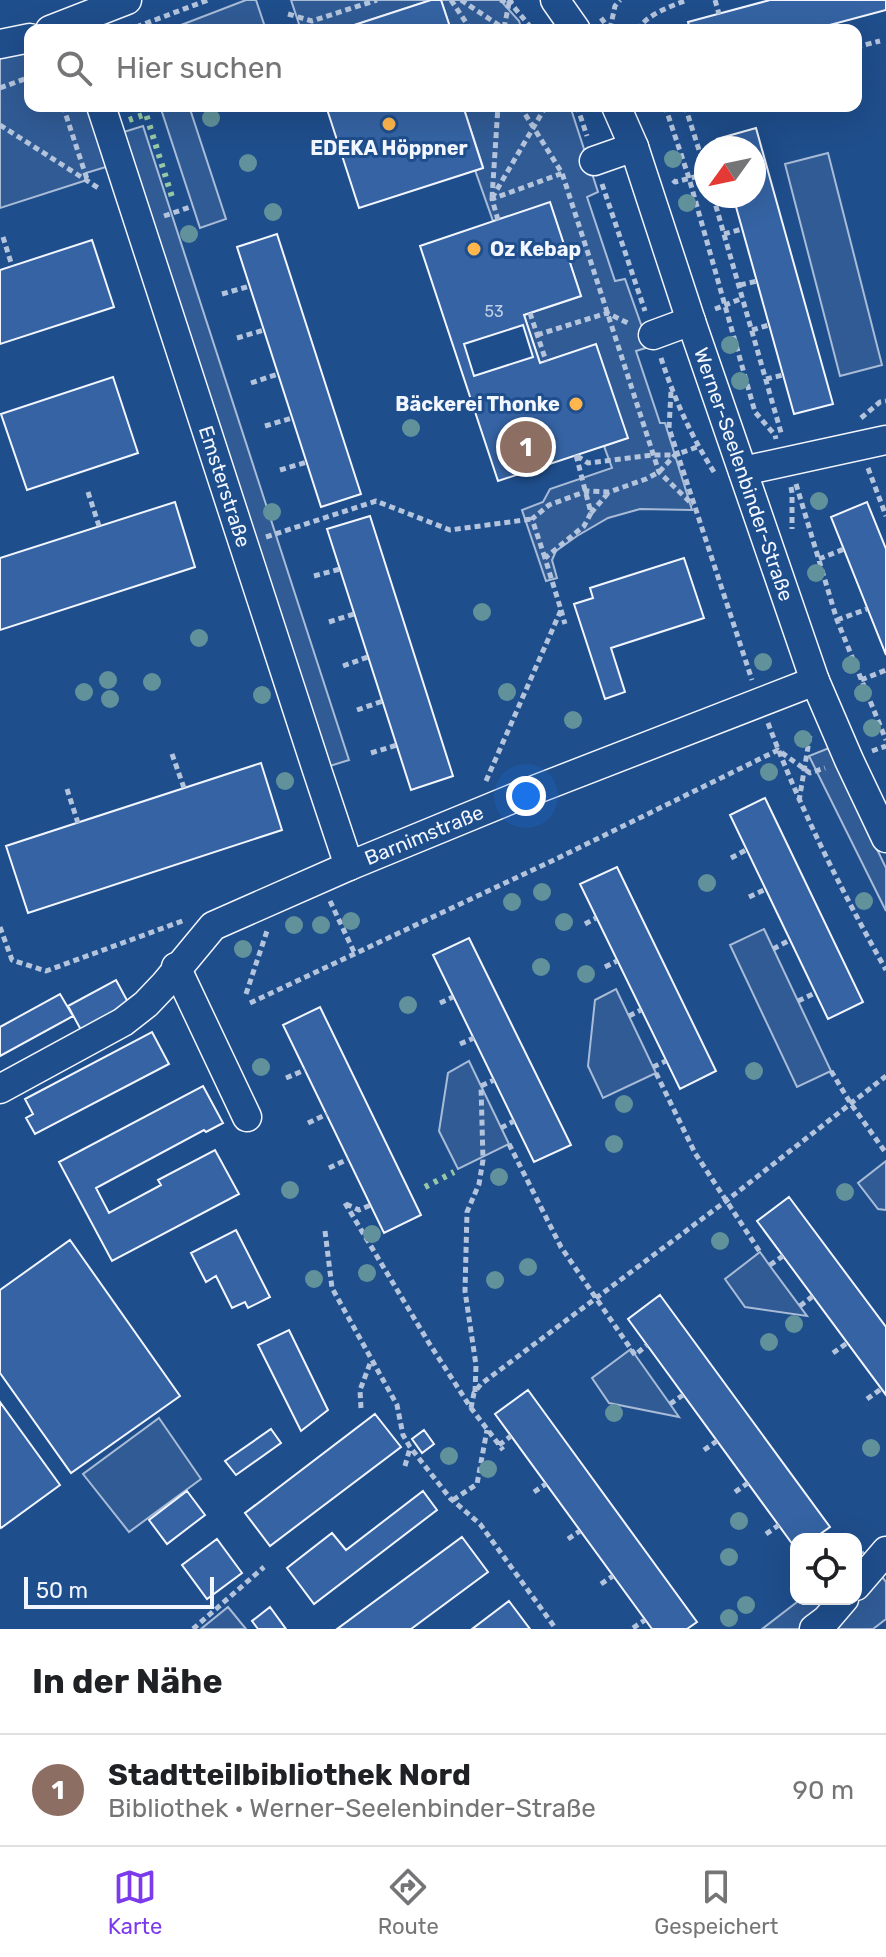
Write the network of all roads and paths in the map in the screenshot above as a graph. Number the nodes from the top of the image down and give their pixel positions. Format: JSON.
{"nodes":[{"id":1,"x":127,"y":0,"type":"edge"},
{"id":2,"x":208,"y":0,"type":"edge"},
{"id":3,"x":377,"y":0,"type":"edge"},
{"id":4,"x":451,"y":0,"type":"edge"},
{"id":5,"x":461,"y":0,"type":"edge"},
{"id":6,"x":500,"y":0,"type":"edge"},
{"id":7,"x":620,"y":0,"type":"edge"},
{"id":8,"x":687,"y":0,"type":"edge"},
{"id":9,"x":715,"y":0,"type":"edge"},
{"id":10,"x":510,"y":1,"type":"edge"},
{"id":11,"x":288,"y":14,"type":"dead end"},
{"id":12,"x":719,"y":14,"type":"dead end"},
{"id":13,"x":73,"y":24,"type":"edge"},
{"id":14,"x":144,"y":24,"type":"edge"},
{"id":15,"x":467,"y":24,"type":"edge"},
{"id":16,"x":496,"y":24,"type":"edge"},
{"id":17,"x":506,"y":24,"type":"edge"},
{"id":18,"x":528,"y":24,"type":"edge"},
{"id":19,"x":611,"y":24,"type":"edge"},
{"id":20,"x":640,"y":24,"type":"edge"},
{"id":21,"x":24,"y":39,"type":"edge"},
{"id":22,"x":880,"y":41,"type":"dead end"},
{"id":23,"x":0,"y":44,"type":"edge"},
{"id":24,"x":862,"y":46,"type":"edge"},
{"id":25,"x":24,"y":79,"type":"edge"},
{"id":26,"x":0,"y":88,"type":"edge"},
{"id":27,"x":65,"y":112,"type":"edge"},
{"id":28,"x":103,"y":112,"type":"edge"},
{"id":29,"x":498,"y":112,"type":"edge"},
{"id":30,"x":524,"y":112,"type":"edge"},
{"id":31,"x":542,"y":112,"type":"edge"},
{"id":32,"x":579,"y":112,"type":"edge"},
{"id":33,"x":619,"y":112,"type":"edge"},
{"id":34,"x":687,"y":112,"type":"edge"},
{"id":35,"x":0,"y":125,"type":"edge"},
{"id":36,"x":533,"y":126,"type":"junction"},
{"id":37,"x":695,"y":136,"type":"edge"},
{"id":38,"x":634,"y":147,"type":"junction"},
{"id":39,"x":594,"y":161,"type":"junction"},
{"id":40,"x":562,"y":173,"type":"junction"},
{"id":41,"x":87,"y":180,"type":"junction"},
{"id":42,"x":108,"y":193,"type":"dead end"},
{"id":43,"x":492,"y":199,"type":"junction"},
{"id":44,"x":498,"y":220,"type":"dead end"},
{"id":45,"x":742,"y":229,"type":"dead end"},
{"id":46,"x":724,"y":234,"type":"dead end"},
{"id":47,"x":3,"y":237,"type":"dead end"},
{"id":48,"x":12,"y":266,"type":"dead end"},
{"id":49,"x":757,"y":281,"type":"dead end"},
{"id":50,"x":740,"y":285,"type":"dead end"},
{"id":51,"x":250,"y":286,"type":"dead end"},
{"id":52,"x":222,"y":294,"type":"dead end"},
{"id":53,"x":530,"y":313,"type":"dead end"},
{"id":54,"x":607,"y":313,"type":"junction"},
{"id":55,"x":691,"y":321,"type":"junction"},
{"id":56,"x":769,"y":325,"type":"dead end"},
{"id":57,"x":264,"y":330,"type":"dead end"},
{"id":58,"x":752,"y":330,"type":"dead end"},
{"id":59,"x":537,"y":335,"type":"junction"},
{"id":60,"x":653,"y":335,"type":"junction"},
{"id":61,"x":237,"y":338,"type":"dead end"},
{"id":62,"x":546,"y":361,"type":"dead end"},
{"id":63,"x":278,"y":374,"type":"dead end"},
{"id":64,"x":783,"y":375,"type":"dead end"},
{"id":65,"x":766,"y":379,"type":"dead end"},
{"id":66,"x":251,"y":383,"type":"dead end"},
{"id":67,"x":886,"y":401,"type":"edge"},
{"id":68,"x":292,"y":418,"type":"dead end"},
{"id":69,"x":265,"y":426,"type":"dead end"},
{"id":70,"x":866,"y":435,"type":"edge"},
{"id":71,"x":732,"y":437,"type":"junction"},
{"id":72,"x":653,"y":455,"type":"junction"},
{"id":73,"x":676,"y":455,"type":"junction"},
{"id":74,"x":307,"y":462,"type":"dead end"},
{"id":75,"x":280,"y":470,"type":"dead end"},
{"id":76,"x":743,"y":471,"type":"junction"},
{"id":77,"x":659,"y":472,"type":"junction"},
{"id":78,"x":587,"y":491,"type":"junction"},
{"id":79,"x":88,"y":492,"type":"dead end"},
{"id":80,"x":609,"y":492,"type":"junction"},
{"id":81,"x":693,"y":506,"type":"junction"},
{"id":82,"x":591,"y":513,"type":"junction"},
{"id":83,"x":886,"y":516,"type":"edge"},
{"id":84,"x":532,"y":519,"type":"junction"},
{"id":85,"x":99,"y":526,"type":"dead end"},
{"id":86,"x":243,"y":544,"type":"junction"},
{"id":87,"x":844,"y":549,"type":"dead end"},
{"id":88,"x":545,"y":558,"type":"junction"},
{"id":89,"x":819,"y":559,"type":"dead end"},
{"id":90,"x":340,"y":569,"type":"dead end"},
{"id":91,"x":314,"y":576,"type":"dead end"},
{"id":92,"x":867,"y":609,"type":"dead end"},
{"id":93,"x":561,"y":610,"type":"junction"},
{"id":94,"x":354,"y":614,"type":"dead end"},
{"id":95,"x":837,"y":620,"type":"dead end"},
{"id":96,"x":329,"y":622,"type":"dead end"},
{"id":97,"x":565,"y":624,"type":"dead end"},
{"id":98,"x":368,"y":657,"type":"dead end"},
{"id":99,"x":343,"y":666,"type":"dead end"},
{"id":100,"x":886,"y":670,"type":"edge"},
{"id":101,"x":861,"y":680,"type":"dead end"},
{"id":102,"x":815,"y":681,"type":"junction"},
{"id":103,"x":383,"y":701,"type":"dead end"},
{"id":104,"x":759,"y":702,"type":"junction"},
{"id":105,"x":357,"y":710,"type":"dead end"},
{"id":106,"x":397,"y":745,"type":"dead end"},
{"id":107,"x":886,"y":746,"type":"edge"},
{"id":108,"x":778,"y":750,"type":"junction"},
{"id":109,"x":371,"y":753,"type":"dead end"},
{"id":110,"x":172,"y":754,"type":"dead end"},
{"id":111,"x":849,"y":760,"type":"junction"},
{"id":112,"x":184,"y":788,"type":"dead end"},
{"id":113,"x":67,"y":789,"type":"dead end"},
{"id":114,"x":470,"y":816,"type":"junction"},
{"id":115,"x":78,"y":823,"type":"dead end"},
{"id":116,"x":886,"y":838,"type":"edge"},
{"id":117,"x":746,"y":850,"type":"dead end"},
{"id":118,"x":731,"y":858,"type":"dead end"},
{"id":119,"x":349,"y":866,"type":"junction"},
{"id":120,"x":320,"y":879,"type":"junction"},
{"id":121,"x":766,"y":889,"type":"dead end"},
{"id":122,"x":278,"y":897,"type":"junction"},
{"id":123,"x":749,"y":897,"type":"dead end"},
{"id":124,"x":596,"y":918,"type":"dead end"},
{"id":125,"x":585,"y":924,"type":"dead end"},
{"id":126,"x":213,"y":926,"type":"junction"},
{"id":127,"x":0,"y":927,"type":"edge"},
{"id":128,"x":790,"y":940,"type":"dead end"},
{"id":129,"x":773,"y":949,"type":"dead end"},
{"id":130,"x":355,"y":954,"type":"junction"},
{"id":131,"x":617,"y":961,"type":"dead end"},
{"id":132,"x":176,"y":967,"type":"junction"},
{"id":133,"x":605,"y":967,"type":"dead end"},
{"id":134,"x":886,"y":970,"type":"edge"},
{"id":135,"x":815,"y":993,"type":"dead end"},
{"id":136,"x":246,"y":994,"type":"dead end"},
{"id":137,"x":453,"y":997,"type":"dead end"},
{"id":138,"x":798,"y":1001,"type":"dead end"},
{"id":139,"x":250,"y":1003,"type":"dead end"},
{"id":140,"x":440,"y":1003,"type":"dead end"},
{"id":141,"x":641,"y":1010,"type":"dead end"},
{"id":142,"x":629,"y":1016,"type":"dead end"},
{"id":143,"x":474,"y":1038,"type":"dead end"},
{"id":144,"x":460,"y":1044,"type":"dead end"},
{"id":145,"x":666,"y":1061,"type":"dead end"},
{"id":146,"x":305,"y":1070,"type":"dead end"},
{"id":147,"x":831,"y":1071,"type":"dead end"},
{"id":148,"x":886,"y":1076,"type":"edge"},
{"id":149,"x":286,"y":1078,"type":"dead end"},
{"id":150,"x":494,"y":1080,"type":"dead end"},
{"id":151,"x":0,"y":1089,"type":"edge"},
{"id":152,"x":851,"y":1104,"type":"junction"},
{"id":153,"x":327,"y":1114,"type":"dead end"},
{"id":154,"x":247,"y":1117,"type":"dead end"},
{"id":155,"x":514,"y":1121,"type":"dead end"},
{"id":156,"x":308,"y":1123,"type":"dead end"},
{"id":157,"x":501,"y":1128,"type":"dead end"},
{"id":158,"x":509,"y":1144,"type":"dead end"},
{"id":159,"x":886,"y":1153,"type":"edge"},
{"id":160,"x":348,"y":1159,"type":"dead end"},
{"id":161,"x":329,"y":1168,"type":"dead end"},
{"id":162,"x":726,"y":1201,"type":"junction"},
{"id":163,"x":371,"y":1205,"type":"dead end"},
{"id":164,"x":325,"y":1231,"type":"dead end"},
{"id":165,"x":760,"y":1252,"type":"dead end"},
{"id":166,"x":783,"y":1256,"type":"dead end"},
{"id":167,"x":770,"y":1265,"type":"dead end"},
{"id":168,"x":813,"y":1296,"type":"dead end"},
{"id":169,"x":595,"y":1297,"type":"junction"},
{"id":170,"x":800,"y":1306,"type":"dead end"},
{"id":171,"x":847,"y":1343,"type":"dead end"},
{"id":172,"x":647,"y":1345,"type":"dead end"},
{"id":173,"x":833,"y":1353,"type":"dead end"},
{"id":174,"x":371,"y":1360,"type":"junction"},
{"id":175,"x":881,"y":1389,"type":"dead end"},
{"id":176,"x":474,"y":1393,"type":"junction"},
{"id":177,"x":683,"y":1395,"type":"dead end"},
{"id":178,"x":867,"y":1399,"type":"dead end"},
{"id":179,"x":670,"y":1404,"type":"dead end"},
{"id":180,"x":361,"y":1408,"type":"dead end"},
{"id":181,"x":471,"y":1408,"type":"junction"},
{"id":182,"x":487,"y":1429,"type":"junction"},
{"id":183,"x":511,"y":1436,"type":"dead end"},
{"id":184,"x":717,"y":1441,"type":"dead end"},
{"id":185,"x":410,"y":1447,"type":"junction"},
{"id":186,"x":704,"y":1450,"type":"dead end"},
{"id":187,"x":405,"y":1466,"type":"dead end"},
{"id":188,"x":748,"y":1483,"type":"dead end"},
{"id":189,"x":546,"y":1484,"type":"dead end"},
{"id":190,"x":534,"y":1492,"type":"dead end"},
{"id":191,"x":735,"y":1492,"type":"dead end"},
{"id":192,"x":453,"y":1500,"type":"junction"},
{"id":193,"x":779,"y":1525,"type":"dead end"},
{"id":194,"x":580,"y":1531,"type":"dead end"},
{"id":195,"x":766,"y":1534,"type":"dead end"},
{"id":196,"x":568,"y":1539,"type":"dead end"},
{"id":197,"x":886,"y":1551,"type":"edge"},
{"id":198,"x":264,"y":1567,"type":"dead end"},
{"id":199,"x":613,"y":1576,"type":"dead end"},
{"id":200,"x":862,"y":1579,"type":"edge"},
{"id":201,"x":601,"y":1584,"type":"dead end"},
{"id":202,"x":839,"y":1605,"type":"edge"},
{"id":203,"x":645,"y":1620,"type":"dead end"},
{"id":204,"x":633,"y":1628,"type":"edge"},
{"id":205,"x":193,"y":1629,"type":"edge"},
{"id":206,"x":556,"y":1629,"type":"edge"},
{"id":207,"x":814,"y":1629,"type":"edge"}],
"edges":[{"from":1,"to":13,"type":"street"},
{"from":2,"to":14,"type":"path"},
{"from":3,"to":11,"type":"path"},
{"from":4,"to":15,"type":"path"},
{"from":5,"to":16,"type":"path"},
{"from":6,"to":10,"type":"path"},
{"from":7,"to":19,"type":"path"},
{"from":8,"to":20,"type":"path"},
{"from":9,"to":12,"type":"path"},
{"from":10,"to":17,"type":"path"},
{"from":10,"to":18,"type":"path"},
{"from":21,"to":23,"type":"street"},
{"from":22,"to":24,"type":"path"},
{"from":25,"to":26,"type":"path"},
{"from":27,"to":41,"type":"path"},
{"from":28,"to":86,"type":"street","name":"Emsterstraße"},
{"from":29,"to":43,"type":"path"},
{"from":30,"to":36,"type":"path"},
{"from":31,"to":36,"type":"path"},
{"from":32,"to":39,"type":"path"},
{"from":33,"to":38,"type":"street","name":"Werner-Seelenbinder-Straße"},
{"from":34,"to":37,"type":"path"},
{"from":35,"to":41,"type":"path"},
{"from":36,"to":40,"type":"path"},
{"from":36,"to":43,"type":"path"},
{"from":38,"to":39,"type":"street"},
{"from":38,"to":55,"type":"street","name":"Werner-Seelenbinder-Straße"},
{"from":39,"to":40,"type":"path"},
{"from":39,"to":60,"type":"path"},
{"from":40,"to":43,"type":"path"},
{"from":40,"to":54,"type":"path"},
{"from":41,"to":42,"type":"path"},
{"from":43,"to":44,"type":"path"},
{"from":45,"to":46,"type":"path"},
{"from":47,"to":48,"type":"path"},
{"from":49,"to":50,"type":"path"},
{"from":51,"to":52,"type":"path"},
{"from":53,"to":59,"type":"path"},
{"from":54,"to":59,"type":"path"},
{"from":54,"to":60,"type":"path"},
{"from":54,"to":72,"type":"path"},
{"from":55,"to":60,"type":"street"},
{"from":55,"to":71,"type":"street","name":"Werner-Seelenbinder-Straße"},
{"from":56,"to":58,"type":"path"},
{"from":57,"to":61,"type":"path"},
{"from":59,"to":62,"type":"path"},
{"from":60,"to":73,"type":"path"},
{"from":63,"to":66,"type":"path"},
{"from":64,"to":65,"type":"path"},
{"from":67,"to":70,"type":"path"},
{"from":68,"to":69,"type":"path"},
{"from":70,"to":76,"type":"street"},
{"from":70,"to":83,"type":"path"},
{"from":71,"to":73,"type":"path"},
{"from":71,"to":76,"type":"street","name":"Werner-Seelenbinder-Straße"},
{"from":72,"to":73,"type":"path"},
{"from":72,"to":77,"type":"path"},
{"from":72,"to":78,"type":"path"},
{"from":73,"to":77,"type":"path"},
{"from":73,"to":81,"type":"path"},
{"from":74,"to":75,"type":"path"},
{"from":76,"to":102,"type":"street","name":"Werner-Seelenbinder-Straße"},
{"from":77,"to":80,"type":"path"},
{"from":77,"to":81,"type":"path"},
{"from":78,"to":80,"type":"path"},
{"from":78,"to":82,"type":"path"},
{"from":78,"to":84,"type":"path"},
{"from":79,"to":85,"type":"path"},
{"from":80,"to":82,"type":"path"},
{"from":81,"to":104,"type":"path"},
{"from":82,"to":88,"type":"path"},
{"from":84,"to":86,"type":"path"},
{"from":84,"to":88,"type":"path"},
{"from":86,"to":119,"type":"street","name":"Emsterstraße"},
{"from":87,"to":89,"type":"path"},
{"from":88,"to":93,"type":"path"},
{"from":90,"to":91,"type":"path"},
{"from":92,"to":95,"type":"path"},
{"from":93,"to":97,"type":"path"},
{"from":93,"to":114,"type":"path"},
{"from":94,"to":96,"type":"path"},
{"from":98,"to":99,"type":"path"},
{"from":100,"to":101,"type":"path"},
{"from":102,"to":104,"type":"street","name":"Barnimstraße"},
{"from":102,"to":111,"type":"street","name":"Werner-Seelenbinder-Straße"},
{"from":103,"to":105,"type":"path"},
{"from":104,"to":108,"type":"path"},
{"from":104,"to":114,"type":"street","name":"Barnimstraße"},
{"from":106,"to":109,"type":"path"},
{"from":107,"to":111,"type":"path"},
{"from":108,"to":111,"type":"path"},
{"from":108,"to":130,"type":"path"},
{"from":108,"to":134,"type":"path"},
{"from":110,"to":112,"type":"path"},
{"from":111,"to":116,"type":"street","name":"Werner-Seelenbinder-Straße"},
{"from":113,"to":115,"type":"path"},
{"from":114,"to":119,"type":"street","name":"Barnimstraße"},
{"from":117,"to":118,"type":"path"},
{"from":119,"to":120,"type":"street","name":"Barnimstraße"},
{"from":120,"to":122,"type":"street","name":"Barnimstraße"},
{"from":120,"to":130,"type":"path"},
{"from":121,"to":123,"type":"path"},
{"from":122,"to":126,"type":"street","name":"Barnimstraße"},
{"from":122,"to":136,"type":"path"},
{"from":124,"to":125,"type":"path"},
{"from":126,"to":127,"type":"path"},
{"from":126,"to":132,"type":"street"},
{"from":128,"to":129,"type":"path"},
{"from":130,"to":139,"type":"path"},
{"from":131,"to":133,"type":"path"},
{"from":132,"to":151,"type":"street"},
{"from":132,"to":154,"type":"street"},
{"from":135,"to":138,"type":"path"},
{"from":137,"to":140,"type":"path"},
{"from":141,"to":142,"type":"path"},
{"from":143,"to":144,"type":"path"},
{"from":145,"to":162,"type":"path"},
{"from":146,"to":149,"type":"path"},
{"from":147,"to":152,"type":"path"},
{"from":148,"to":152,"type":"path"},
{"from":150,"to":176,"type":"path"},
{"from":152,"to":159,"type":"path"},
{"from":152,"to":162,"type":"path"},
{"from":153,"to":156,"type":"path"},
{"from":155,"to":157,"type":"path"},
{"from":158,"to":169,"type":"path"},
{"from":160,"to":161,"type":"path"},
{"from":162,"to":165,"type":"path"},
{"from":162,"to":169,"type":"path"},
{"from":163,"to":181,"type":"path"},
{"from":164,"to":174,"type":"path"},
{"from":166,"to":167,"type":"path"},
{"from":168,"to":170,"type":"path"},
{"from":169,"to":172,"type":"path"},
{"from":169,"to":176,"type":"path"},
{"from":171,"to":173,"type":"path"},
{"from":174,"to":180,"type":"path"},
{"from":174,"to":185,"type":"path"},
{"from":175,"to":178,"type":"path"},
{"from":176,"to":181,"type":"path"},
{"from":177,"to":179,"type":"path"},
{"from":181,"to":182,"type":"path"},
{"from":182,"to":183,"type":"path"},
{"from":182,"to":192,"type":"path"},
{"from":184,"to":186,"type":"path"},
{"from":185,"to":187,"type":"path"},
{"from":185,"to":192,"type":"path"},
{"from":188,"to":191,"type":"path"},
{"from":189,"to":190,"type":"path"},
{"from":192,"to":206,"type":"path"},
{"from":193,"to":195,"type":"path"},
{"from":194,"to":196,"type":"path"},
{"from":197,"to":200,"type":"street"},
{"from":198,"to":205,"type":"path"},
{"from":199,"to":201,"type":"path"},
{"from":202,"to":207,"type":"street"},
{"from":203,"to":204,"type":"path"}]}
